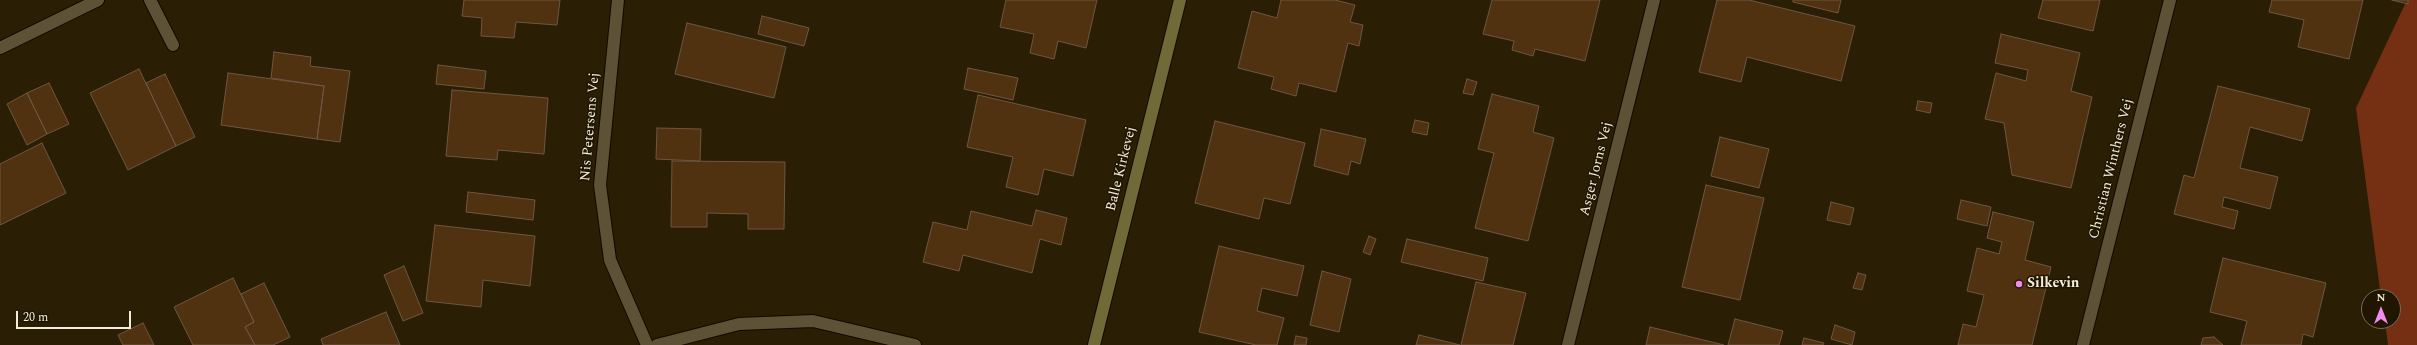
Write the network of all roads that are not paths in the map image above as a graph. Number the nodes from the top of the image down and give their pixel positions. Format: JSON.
{"nodes":[{"id":1,"x":98,"y":0,"type":"edge"},
{"id":2,"x":150,"y":0,"type":"edge"},
{"id":3,"x":618,"y":0,"type":"edge"},
{"id":4,"x":1180,"y":0,"type":"edge"},
{"id":5,"x":1654,"y":0,"type":"edge"},
{"id":6,"x":2170,"y":0,"type":"edge"},
{"id":7,"x":173,"y":45,"type":"dead end"},
{"id":8,"x":0,"y":48,"type":"edge"},
{"id":9,"x":647,"y":345,"type":"edge"},
{"id":10,"x":656,"y":345,"type":"edge"},
{"id":11,"x":915,"y":345,"type":"edge"},
{"id":12,"x":1094,"y":345,"type":"edge"},
{"id":13,"x":1568,"y":345,"type":"edge"},
{"id":14,"x":2083,"y":345,"type":"edge"}],
"edges":[{"from":1,"to":8,"type":"street"},
{"from":2,"to":7,"type":"street"},
{"from":3,"to":9,"type":"street","name":"Nis Petersens Vej"},
{"from":4,"to":12,"type":"street","name":"Balle Kirkevej"},
{"from":5,"to":13,"type":"street","name":"Asger Jorns Vej"},
{"from":6,"to":14,"type":"street","name":"Christian Winthers Vej"},
{"from":10,"to":11,"type":"street"}]}
